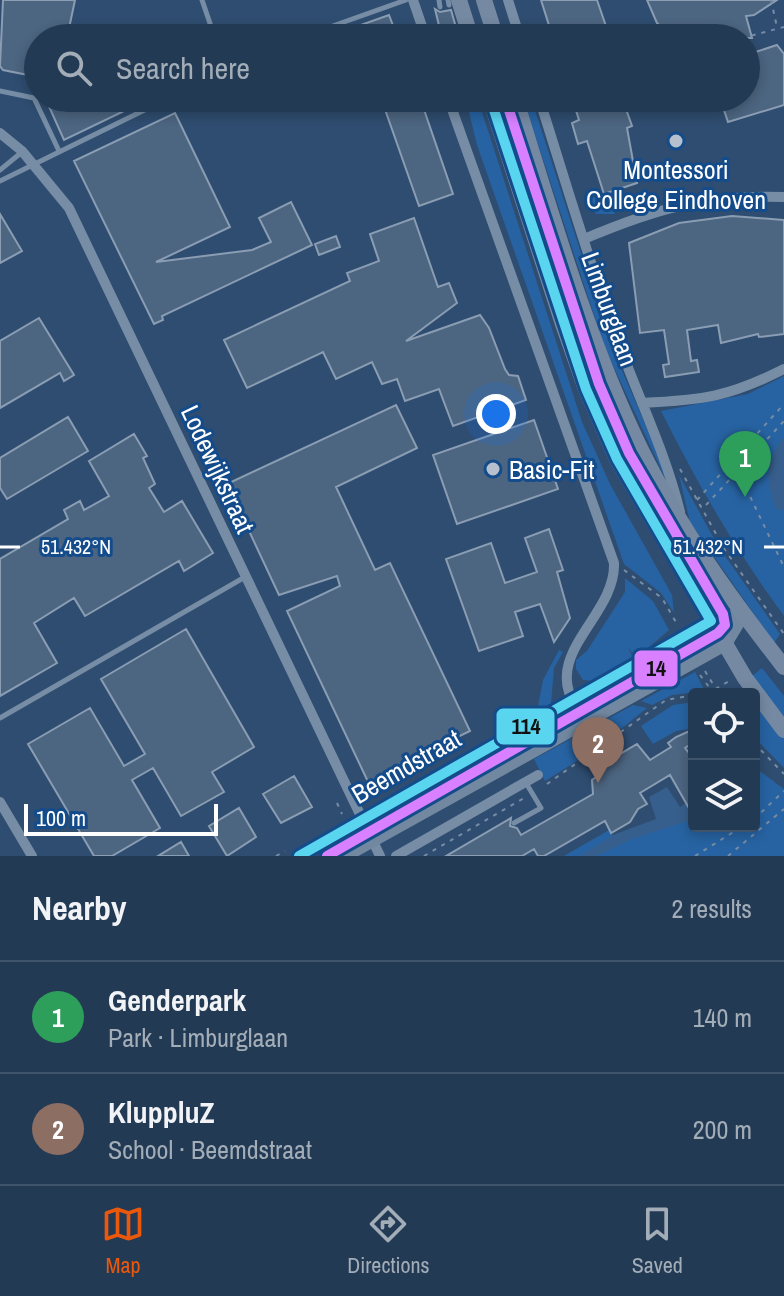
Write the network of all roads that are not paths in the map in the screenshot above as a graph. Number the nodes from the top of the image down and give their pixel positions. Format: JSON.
{"nodes":[{"id":1,"x":202,"y":0,"type":"edge"},
{"id":2,"x":406,"y":0,"type":"edge"},
{"id":3,"x":413,"y":0,"type":"edge"},
{"id":4,"x":484,"y":0,"type":"edge"},
{"id":5,"x":508,"y":0,"type":"edge"},
{"id":6,"x":452,"y":2,"type":"edge"},
{"id":7,"x":210,"y":24,"type":"edge"},
{"id":8,"x":338,"y":24,"type":"edge"},
{"id":9,"x":421,"y":24,"type":"edge"},
{"id":10,"x":464,"y":24,"type":"edge"},
{"id":11,"x":492,"y":24,"type":"edge"},
{"id":12,"x":516,"y":24,"type":"edge"},
{"id":13,"x":0,"y":91,"type":"edge"},
{"id":14,"x":24,"y":96,"type":"edge"},
{"id":15,"x":41,"y":112,"type":"edge"},
{"id":16,"x":140,"y":112,"type":"edge"},
{"id":17,"x":453,"y":112,"type":"edge"},
{"id":18,"x":495,"y":112,"type":"edge"},
{"id":19,"x":519,"y":112,"type":"edge"},
{"id":20,"x":543,"y":112,"type":"edge"},
{"id":21,"x":0,"y":133,"type":"edge"},
{"id":22,"x":22,"y":151,"type":"junction"},
{"id":23,"x":59,"y":151,"type":"junction"},
{"id":24,"x":36,"y":167,"type":"junction"},
{"id":25,"x":0,"y":170,"type":"edge"},
{"id":26,"x":0,"y":181,"type":"edge"},
{"id":27,"x":784,"y":197,"type":"edge"},
{"id":28,"x":584,"y":239,"type":"junction"},
{"id":29,"x":784,"y":369,"type":"edge"},
{"id":30,"x":642,"y":403,"type":"junction"},
{"id":31,"x":684,"y":526,"type":"junction"},
{"id":32,"x":245,"y":577,"type":"junction"},
{"id":33,"x":743,"y":614,"type":"junction"},
{"id":34,"x":711,"y":621,"type":"junction"},
{"id":35,"x":725,"y":644,"type":"junction"},
{"id":36,"x":784,"y":667,"type":"edge"},
{"id":37,"x":572,"y":701,"type":"junction"},
{"id":38,"x":0,"y":718,"type":"edge"},
{"id":39,"x":784,"y":730,"type":"edge"},
{"id":40,"x":568,"y":732,"type":"junction"},
{"id":41,"x":538,"y":775,"type":"dead end"},
{"id":42,"x":525,"y":782,"type":"junction"},
{"id":43,"x":0,"y":802,"type":"edge"},
{"id":44,"x":361,"y":820,"type":"junction"},
{"id":45,"x":514,"y":823,"type":"dead end"},
{"id":46,"x":371,"y":841,"type":"junction"},
{"id":47,"x":32,"y":856,"type":"edge"},
{"id":48,"x":299,"y":856,"type":"edge"},
{"id":49,"x":344,"y":856,"type":"edge"},
{"id":50,"x":380,"y":856,"type":"edge"},
{"id":51,"x":396,"y":856,"type":"edge"}],
"edges":[{"from":1,"to":7,"type":"lane"},
{"from":2,"to":8,"type":"lane"},
{"from":3,"to":9,"type":"street"},
{"from":4,"to":11,"type":"main road"},
{"from":5,"to":12,"type":"street"},
{"from":6,"to":10,"type":"main road"},
{"from":13,"to":14,"type":"lane"},
{"from":15,"to":23,"type":"lane"},
{"from":16,"to":23,"type":"lane"},
{"from":17,"to":37,"type":"street"},
{"from":18,"to":34,"type":"main road","name":"Limburglaan"},
{"from":19,"to":31,"type":"main road","name":"Limburglaan"},
{"from":20,"to":28,"type":"street","name":"Limburglaan"},
{"from":21,"to":22,"type":"street","name":"Lodewijkstraat"},
{"from":22,"to":24,"type":"street","name":"Lodewijkstraat"},
{"from":22,"to":25,"type":"lane"},
{"from":23,"to":24,"type":"lane"},
{"from":24,"to":26,"type":"lane"},
{"from":24,"to":32,"type":"street","name":"Lodewijkstraat"},
{"from":27,"to":28,"type":"street"},
{"from":28,"to":30,"type":"street","name":"Limburglaan"},
{"from":29,"to":30,"type":"street"},
{"from":30,"to":31,"type":"street","name":"Limburglaan"},
{"from":31,"to":33,"type":"main road","name":"Limburglaan"},
{"from":32,"to":38,"type":"lane"},
{"from":32,"to":44,"type":"street","name":"Lodewijkstraat"},
{"from":33,"to":34,"type":"main road","name":"Beemdstraat"},
{"from":33,"to":35,"type":"main road","name":"Beemdstraat"},
{"from":33,"to":36,"type":"main road","name":"Limburglaan"},
{"from":34,"to":35,"type":"main road","name":"Limburglaan"},
{"from":34,"to":37,"type":"main road","name":"Beemdstraat"},
{"from":35,"to":39,"type":"main road","name":"Limburglaan"},
{"from":35,"to":40,"type":"main road","name":"Beemdstraat"},
{"from":37,"to":40,"type":"street"},
{"from":37,"to":44,"type":"main road","name":"Beemdstraat"},
{"from":40,"to":46,"type":"main road","name":"Beemdstraat"},
{"from":41,"to":42,"type":"street"},
{"from":42,"to":45,"type":"lane"},
{"from":42,"to":51,"type":"street"},
{"from":43,"to":47,"type":"street"},
{"from":44,"to":46,"type":"street","name":"Lodewijkstraat"},
{"from":44,"to":48,"type":"main road","name":"Beemdstraat"},
{"from":46,"to":49,"type":"main road","name":"Beemdstraat"},
{"from":46,"to":50,"type":"street","name":"Beemdstraat"}]}
